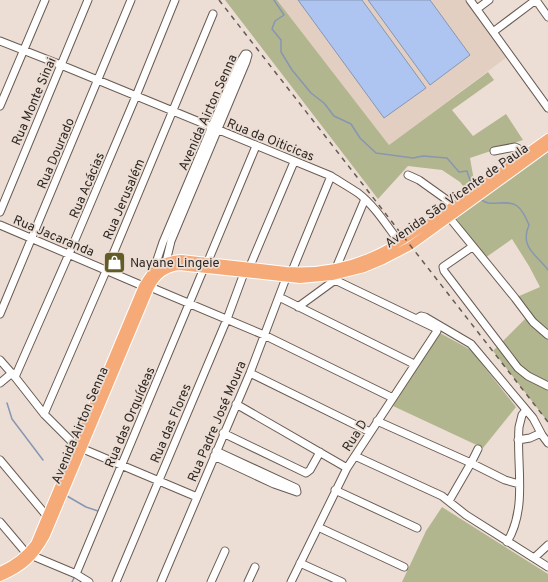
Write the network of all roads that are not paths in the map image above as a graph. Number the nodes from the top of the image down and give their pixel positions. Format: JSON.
{"nodes":[{"id":1,"x":45,"y":0,"type":"edge"},
{"id":2,"x":88,"y":0,"type":"edge"},
{"id":3,"x":131,"y":0,"type":"edge"},
{"id":4,"x":175,"y":0,"type":"edge"},
{"id":5,"x":470,"y":0,"type":"edge"},
{"id":6,"x":489,"y":0,"type":"edge"},
{"id":7,"x":540,"y":2,"type":"edge"},
{"id":8,"x":477,"y":9,"type":"junction"},
{"id":9,"x":213,"y":14,"type":"dead end"},
{"id":10,"x":548,"y":17,"type":"edge"},
{"id":11,"x":493,"y":32,"type":"junction"},
{"id":12,"x":0,"y":41,"type":"edge"},
{"id":13,"x":24,"y":50,"type":"junction"},
{"id":14,"x":61,"y":65,"type":"junction"},
{"id":15,"x":98,"y":80,"type":"junction"},
{"id":16,"x":136,"y":96,"type":"junction"},
{"id":17,"x":0,"y":106,"type":"edge"},
{"id":18,"x":548,"y":108,"type":"edge"},
{"id":19,"x":173,"y":111,"type":"junction"},
{"id":20,"x":215,"y":128,"type":"junction"},
{"id":21,"x":548,"y":138,"type":"edge"},
{"id":22,"x":256,"y":146,"type":"junction"},
{"id":23,"x":548,"y":146,"type":"edge"},
{"id":24,"x":494,"y":151,"type":"dead end"},
{"id":25,"x":522,"y":156,"type":"junction"},
{"id":26,"x":294,"y":162,"type":"junction"},
{"id":27,"x":514,"y":166,"type":"junction"},
{"id":28,"x":408,"y":174,"type":"dead end"},
{"id":29,"x":331,"y":176,"type":"junction"},
{"id":30,"x":189,"y":190,"type":"junction"},
{"id":31,"x":471,"y":198,"type":"junction"},
{"id":32,"x":365,"y":200,"type":"junction"},
{"id":33,"x":454,"y":205,"type":"junction"},
{"id":34,"x":0,"y":212,"type":"edge"},
{"id":35,"x":449,"y":217,"type":"junction"},
{"id":36,"x":0,"y":225,"type":"edge"},
{"id":37,"x":32,"y":239,"type":"junction"},
{"id":38,"x":400,"y":243,"type":"junction"},
{"id":39,"x":472,"y":246,"type":"junction"},
{"id":40,"x":70,"y":254,"type":"junction"},
{"id":41,"x":206,"y":265,"type":"junction"},
{"id":42,"x":165,"y":266,"type":"junction"},
{"id":43,"x":250,"y":266,"type":"junction"},
{"id":44,"x":228,"y":267,"type":"junction"},
{"id":45,"x":336,"y":268,"type":"junction"},
{"id":46,"x":154,"y":269,"type":"junction"},
{"id":47,"x":106,"y":271,"type":"junction"},
{"id":48,"x":292,"y":271,"type":"junction"},
{"id":49,"x":244,"y":273,"type":"junction"},
{"id":50,"x":286,"y":278,"type":"junction"},
{"id":51,"x":334,"y":278,"type":"junction"},
{"id":52,"x":147,"y":286,"type":"junction"},
{"id":53,"x":279,"y":297,"type":"junction"},
{"id":54,"x":189,"y":303,"type":"junction"},
{"id":55,"x":298,"y":307,"type":"junction"},
{"id":56,"x":0,"y":314,"type":"edge"},
{"id":57,"x":227,"y":319,"type":"junction"},
{"id":58,"x":416,"y":319,"type":"junction"},
{"id":59,"x":264,"y":335,"type":"junction"},
{"id":60,"x":548,"y":335,"type":"edge"},
{"id":61,"x":0,"y":360,"type":"edge"},
{"id":62,"x":414,"y":364,"type":"junction"},
{"id":63,"x":250,"y":372,"type":"junction"},
{"id":64,"x":14,"y":375,"type":"junction"},
{"id":65,"x":0,"y":384,"type":"edge"},
{"id":66,"x":548,"y":386,"type":"edge"},
{"id":67,"x":393,"y":398,"type":"junction"},
{"id":68,"x":236,"y":404,"type":"junction"},
{"id":69,"x":526,"y":410,"type":"junction"},
{"id":70,"x":44,"y":414,"type":"junction"},
{"id":71,"x":377,"y":421,"type":"junction"},
{"id":72,"x":370,"y":432,"type":"junction"},
{"id":73,"x":224,"y":433,"type":"junction"},
{"id":74,"x":541,"y":433,"type":"junction"},
{"id":75,"x":518,"y":440,"type":"junction"},
{"id":76,"x":548,"y":443,"type":"edge"},
{"id":77,"x":79,"y":447,"type":"junction"},
{"id":78,"x":478,"y":449,"type":"dead end"},
{"id":79,"x":320,"y":452,"type":"junction"},
{"id":80,"x":215,"y":454,"type":"junction"},
{"id":81,"x":355,"y":456,"type":"junction"},
{"id":82,"x":0,"y":460,"type":"edge"},
{"id":83,"x":471,"y":463,"type":"junction"},
{"id":84,"x":122,"y":465,"type":"junction"},
{"id":85,"x":347,"y":468,"type":"junction"},
{"id":86,"x":159,"y":481,"type":"junction"},
{"id":87,"x":275,"y":482,"type":"dead end"},
{"id":88,"x":519,"y":484,"type":"junction"},
{"id":89,"x":335,"y":490,"type":"junction"},
{"id":90,"x":197,"y":497,"type":"junction"},
{"id":91,"x":449,"y":501,"type":"junction"},
{"id":92,"x":46,"y":515,"type":"junction"},
{"id":93,"x":0,"y":522,"type":"edge"},
{"id":94,"x":318,"y":527,"type":"junction"},
{"id":95,"x":417,"y":528,"type":"dead end"},
{"id":96,"x":507,"y":542,"type":"junction"},
{"id":97,"x":548,"y":545,"type":"edge"},
{"id":98,"x":225,"y":551,"type":"dead end"},
{"id":99,"x":30,"y":555,"type":"junction"},
{"id":100,"x":534,"y":558,"type":"junction"},
{"id":101,"x":300,"y":563,"type":"junction"},
{"id":102,"x":255,"y":566,"type":"dead end"},
{"id":103,"x":404,"y":567,"type":"dead end"},
{"id":104,"x":548,"y":567,"type":"edge"},
{"id":105,"x":0,"y":571,"type":"edge"},
{"id":106,"x":76,"y":574,"type":"junction"},
{"id":107,"x":0,"y":578,"type":"edge"},
{"id":108,"x":326,"y":579,"type":"edge"},
{"id":109,"x":90,"y":582,"type":"edge"},
{"id":110,"x":116,"y":582,"type":"edge"},
{"id":111,"x":161,"y":582,"type":"edge"},
{"id":112,"x":211,"y":582,"type":"edge"},
{"id":113,"x":248,"y":582,"type":"edge"},
{"id":114,"x":291,"y":582,"type":"edge"},
{"id":115,"x":342,"y":582,"type":"edge"}],
"edges":[{"from":1,"to":13,"type":"street"},
{"from":2,"to":14,"type":"street","name":"Rua Monte Sinai"},
{"from":3,"to":15,"type":"street","name":"Rua Dourado"},
{"from":4,"to":16,"type":"street","name":"Rua Acácias"},
{"from":5,"to":8,"type":"street"},
{"from":6,"to":8,"type":"street"},
{"from":7,"to":10,"type":"street"},
{"from":7,"to":11,"type":"street"},
{"from":8,"to":11,"type":"street"},
{"from":9,"to":19,"type":"street","name":"Rua Jerusalém"},
{"from":11,"to":18,"type":"street"},
{"from":12,"to":13,"type":"street","name":"Rua da Oiticicas"},
{"from":13,"to":14,"type":"street","name":"Rua da Oiticicas"},
{"from":13,"to":17,"type":"street"},
{"from":14,"to":15,"type":"street","name":"Rua da Oiticicas"},
{"from":14,"to":34,"type":"street","name":"Rua Monte Sinai"},
{"from":15,"to":16,"type":"street","name":"Rua da Oiticicas"},
{"from":15,"to":37,"type":"street","name":"Rua Dourado"},
{"from":16,"to":19,"type":"street","name":"Rua da Oiticicas"},
{"from":16,"to":40,"type":"street","name":"Rua Acácias"},
{"from":19,"to":20,"type":"street","name":"Rua da Oiticicas"},
{"from":19,"to":47,"type":"street","name":"Rua Jerusalém"},
{"from":20,"to":20,"type":"street","name":"Avenida Airton Senna"},
{"from":20,"to":22,"type":"street","name":"Rua da Oiticicas"},
{"from":20,"to":30,"type":"street","name":"Avenida Airton Senna"},
{"from":21,"to":25,"type":"main road","name":"Avenida São Vicente de Paula"},
{"from":22,"to":26,"type":"street","name":"Rua da Oiticicas"},
{"from":22,"to":41,"type":"street","name":"Rua das Orquídeas"},
{"from":23,"to":27,"type":"main road","name":"Avenida São Vicente de Paula"},
{"from":24,"to":25,"type":"street"},
{"from":25,"to":27,"type":"main road","name":"Avenida São Vicente de Paula"},
{"from":26,"to":29,"type":"street","name":"Rua da Oiticicas"},
{"from":26,"to":43,"type":"street"},
{"from":27,"to":31,"type":"main road","name":"Avenida São Vicente de Paula"},
{"from":28,"to":33,"type":"street"},
{"from":29,"to":32,"type":"street","name":"Rua da Oiticicas"},
{"from":29,"to":48,"type":"street"},
{"from":30,"to":42,"type":"street","name":"Avenida Airton Senna"},
{"from":30,"to":46,"type":"street","name":"Avenida Airton Senna"},
{"from":31,"to":33,"type":"main road","name":"Avenida São Vicente de Paula"},
{"from":31,"to":35,"type":"main road","name":"Avenida São Vicente de Paula"},
{"from":32,"to":38,"type":"street","name":"Rua da Oiticicas"},
{"from":32,"to":45,"type":"street"},
{"from":33,"to":38,"type":"main road","name":"Avenida São Vicente de Paula"},
{"from":35,"to":39,"type":"street"},
{"from":35,"to":51,"type":"main road","name":"Avenida São Vicente de Paula"},
{"from":36,"to":37,"type":"street","name":"Rua Jacaranda"},
{"from":37,"to":40,"type":"street","name":"Rua Jacaranda"},
{"from":37,"to":56,"type":"street","name":"Rua Dourado"},
{"from":38,"to":45,"type":"main road","name":"Avenida São Vicente de Paula"},
{"from":39,"to":60,"type":"street"},
{"from":39,"to":66,"type":"street"},
{"from":40,"to":47,"type":"street","name":"Rua Jacaranda"},
{"from":40,"to":64,"type":"street","name":"Rua Acácias"},
{"from":41,"to":42,"type":"main road","name":"Avenida São Vicente de Paula"},
{"from":41,"to":44,"type":"main road","name":"Avenida São Vicente de Paula"},
{"from":41,"to":54,"type":"street","name":"Rua das Orquídeas"},
{"from":42,"to":46,"type":"main road","name":"Avenida Airton Senna"},
{"from":42,"to":52,"type":"main road","name":"Avenida Airton Senna"},
{"from":43,"to":44,"type":"main road","name":"Avenida São Vicente de Paula"},
{"from":43,"to":48,"type":"main road","name":"Avenida São Vicente de Paula"},
{"from":44,"to":49,"type":"main road","name":"Avenida São Vicente de Paula"},
{"from":45,"to":48,"type":"main road","name":"Avenida São Vicente de Paula"},
{"from":46,"to":52,"type":"main road","name":"Avenida Airton Senna"},
{"from":47,"to":52,"type":"street","name":"Rua Jacaranda"},
{"from":47,"to":70,"type":"street","name":"Rua Jerusalém"},
{"from":49,"to":50,"type":"main road","name":"Avenida São Vicente de Paula"},
{"from":49,"to":57,"type":"street","name":"Rua das Flores"},
{"from":50,"to":51,"type":"main road","name":"Avenida São Vicente de Paula"},
{"from":50,"to":53,"type":"street","name":"Rua Padre José Moura"},
{"from":51,"to":55,"type":"street"},
{"from":51,"to":58,"type":"street"},
{"from":52,"to":54,"type":"street","name":"Rua Jacaranda"},
{"from":52,"to":77,"type":"main road","name":"Avenida Airton Senna"},
{"from":53,"to":55,"type":"street"},
{"from":53,"to":59,"type":"street","name":"Rua Padre José Moura"},
{"from":54,"to":57,"type":"street","name":"Rua Jacaranda"},
{"from":54,"to":84,"type":"street","name":"Rua das Orquídeas"},
{"from":55,"to":62,"type":"street"},
{"from":57,"to":59,"type":"street","name":"Rua Jacaranda"},
{"from":57,"to":86,"type":"street","name":"Rua das Flores"},
{"from":58,"to":62,"type":"street","name":"Rua D"},
{"from":58,"to":69,"type":"street"},
{"from":59,"to":63,"type":"street","name":"Rua Padre José Moura"},
{"from":59,"to":67,"type":"street","name":"Rua Jacaranda"},
{"from":61,"to":64,"type":"street"},
{"from":62,"to":67,"type":"street","name":"Rua D"},
{"from":63,"to":68,"type":"street","name":"Rua Padre José Moura"},
{"from":63,"to":72,"type":"street"},
{"from":64,"to":65,"type":"street","name":"Rua Acácias"},
{"from":64,"to":70,"type":"street"},
{"from":67,"to":71,"type":"street","name":"Rua D"},
{"from":68,"to":73,"type":"street","name":"Rua Padre José Moura"},
{"from":68,"to":79,"type":"street"},
{"from":69,"to":74,"type":"street"},
{"from":69,"to":75,"type":"street"},
{"from":70,"to":77,"type":"street"},
{"from":71,"to":72,"type":"street","name":"Rua D"},
{"from":71,"to":83,"type":"street"},
{"from":72,"to":81,"type":"street","name":"Rua D"},
{"from":73,"to":79,"type":"street"},
{"from":73,"to":80,"type":"street","name":"Rua Padre José Moura"},
{"from":74,"to":75,"type":"street"},
{"from":74,"to":76,"type":"street"},
{"from":75,"to":88,"type":"street"},
{"from":77,"to":84,"type":"street"},
{"from":77,"to":92,"type":"main road","name":"Avenida Airton Senna"},
{"from":77,"to":99,"type":"main road","name":"Avenida Airton Senna"},
{"from":78,"to":83,"type":"street"},
{"from":79,"to":85,"type":"street"},
{"from":80,"to":87,"type":"street"},
{"from":80,"to":90,"type":"street","name":"Rua Padre José Moura"},
{"from":81,"to":85,"type":"street","name":"Rua D"},
{"from":81,"to":91,"type":"street"},
{"from":82,"to":92,"type":"street"},
{"from":83,"to":88,"type":"street"},
{"from":83,"to":91,"type":"street"},
{"from":84,"to":86,"type":"street"},
{"from":84,"to":106,"type":"street","name":"Rua das Orquídeas"},
{"from":85,"to":89,"type":"street","name":"Rua D"},
{"from":86,"to":90,"type":"street"},
{"from":86,"to":110,"type":"street","name":"Rua das Flores"},
{"from":88,"to":96,"type":"street"},
{"from":89,"to":94,"type":"street","name":"Rua D"},
{"from":89,"to":95,"type":"street"},
{"from":90,"to":111,"type":"street","name":"Rua Padre José Moura"},
{"from":91,"to":96,"type":"street"},
{"from":92,"to":99,"type":"main road","name":"Avenida Airton Senna"},
{"from":93,"to":99,"type":"street"},
{"from":94,"to":101,"type":"street","name":"Rua D"},
{"from":94,"to":103,"type":"street"},
{"from":96,"to":100,"type":"street"},
{"from":97,"to":100,"type":"street"},
{"from":98,"to":112,"type":"street"},
{"from":99,"to":105,"type":"main road","name":"Avenida Airton Senna"},
{"from":99,"to":106,"type":"street"},
{"from":99,"to":107,"type":"main road","name":"Avenida Airton Senna"},
{"from":100,"to":104,"type":"street"},
{"from":101,"to":108,"type":"street"},
{"from":101,"to":114,"type":"street","name":"Rua D"},
{"from":102,"to":113,"type":"street"},
{"from":106,"to":109,"type":"street"},
{"from":108,"to":115,"type":"street"}]}
